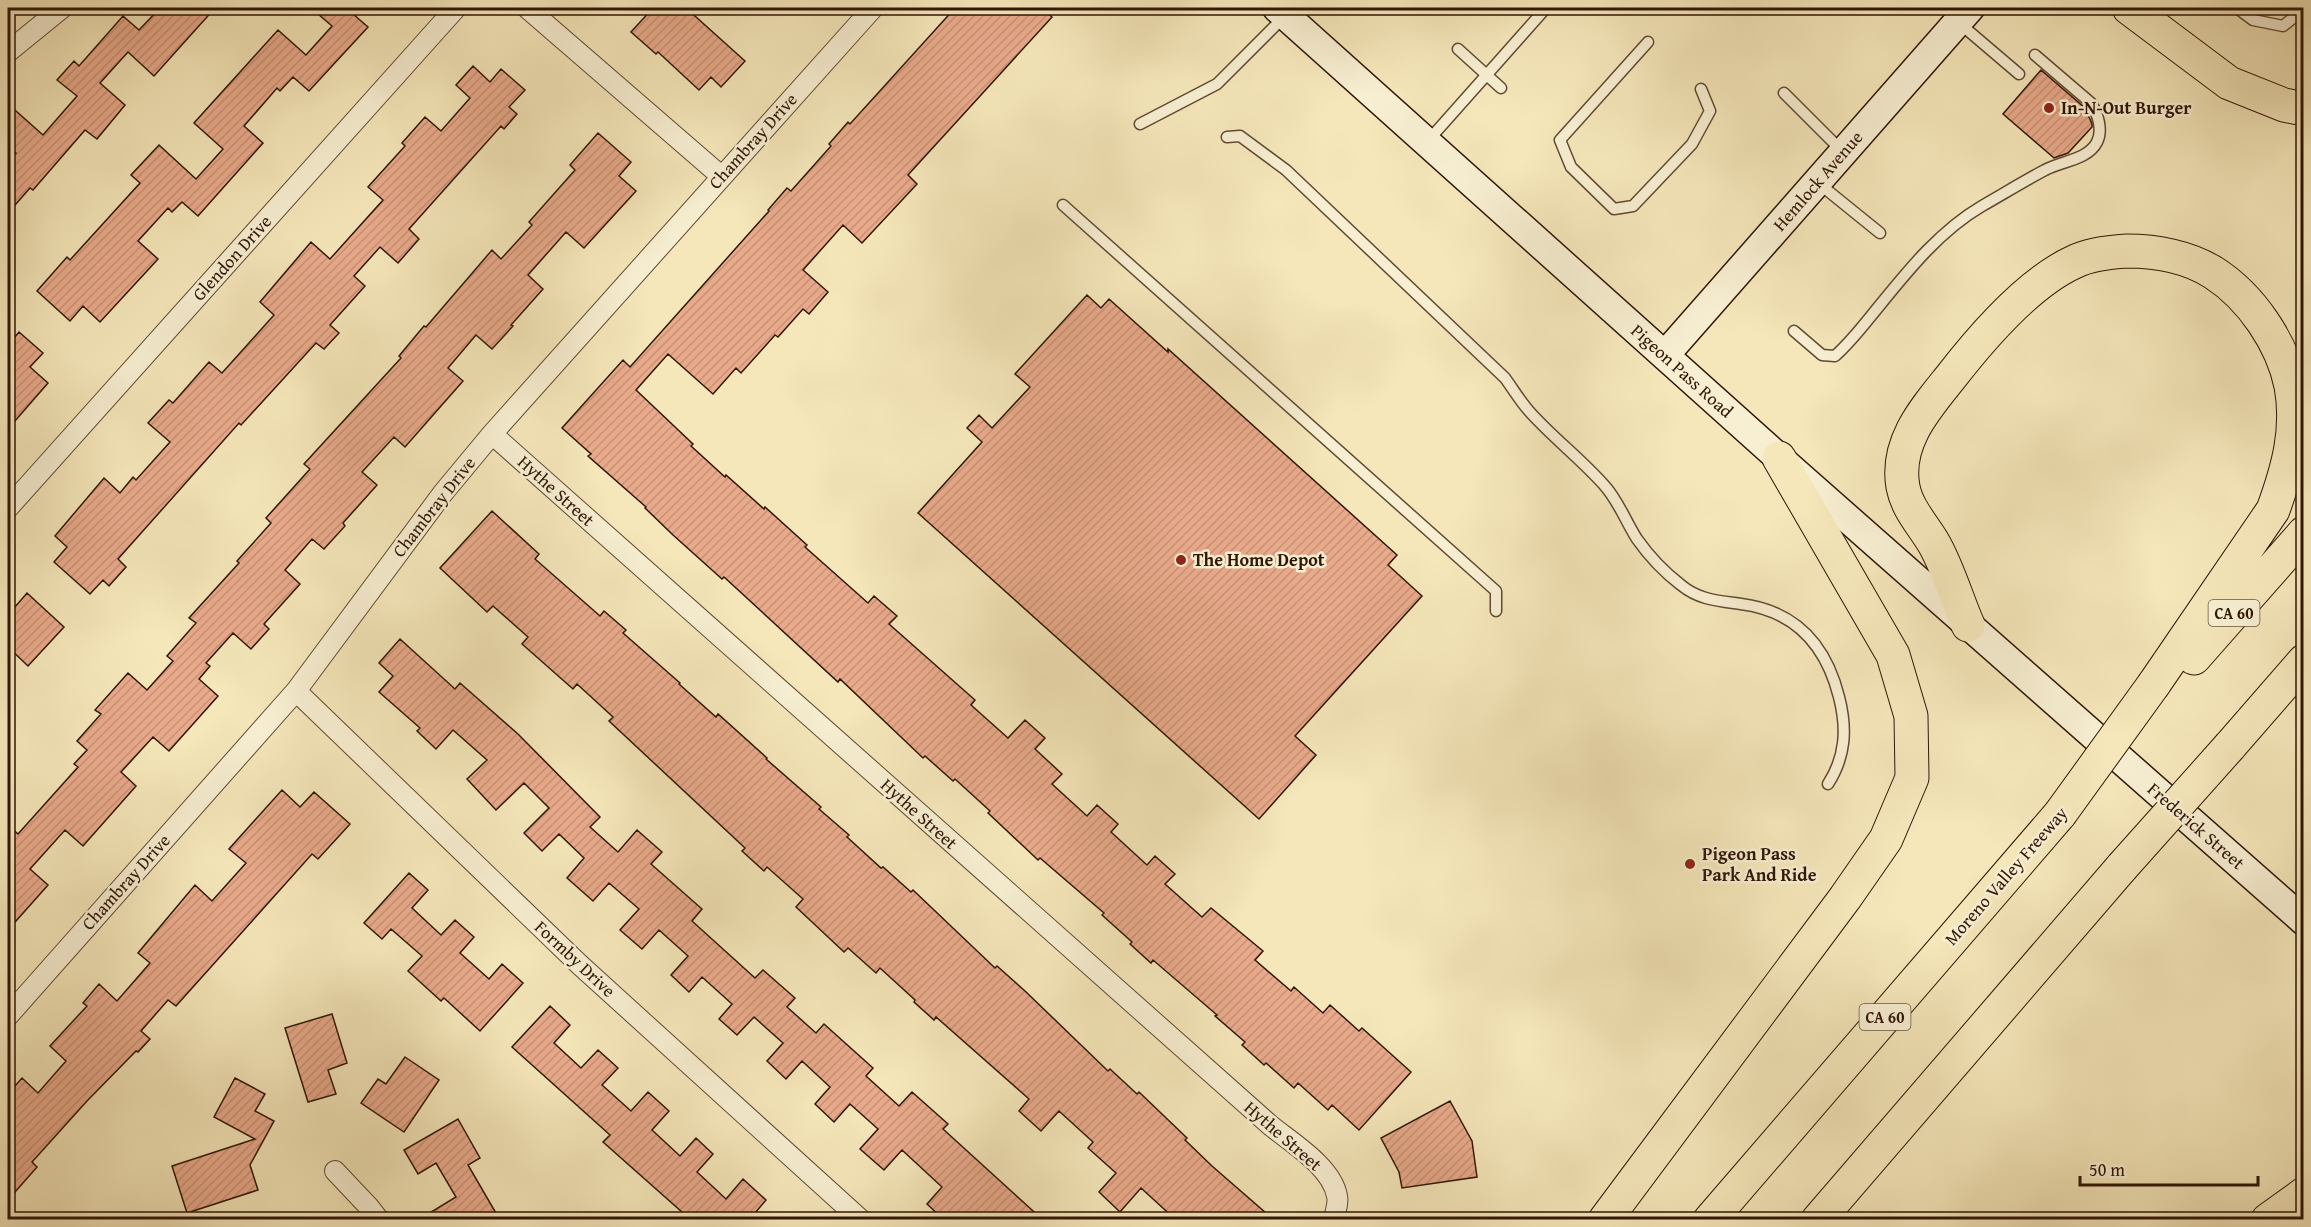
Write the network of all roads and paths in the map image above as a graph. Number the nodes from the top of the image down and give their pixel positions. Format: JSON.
{"nodes":[{"id":1,"x":62,"y":8,"type":"edge"},
{"id":2,"x":456,"y":8,"type":"edge"},
{"id":3,"x":527,"y":8,"type":"edge"},
{"id":4,"x":873,"y":8,"type":"edge"},
{"id":5,"x":1546,"y":8,"type":"edge"},
{"id":6,"x":2129,"y":8,"type":"edge"},
{"id":7,"x":2237,"y":8,"type":"edge"},
{"id":8,"x":1281,"y":11,"type":"edge"},
{"id":9,"x":1964,"y":15,"type":"edge"},
{"id":10,"x":2293,"y":18,"type":"dead end"},
{"id":11,"x":1648,"y":42,"type":"dead end"},
{"id":12,"x":1458,"y":48,"type":"dead end"},
{"id":13,"x":8,"y":52,"type":"edge"},
{"id":14,"x":2035,"y":55,"type":"dead end"},
{"id":15,"x":2019,"y":74,"type":"dead end"},
{"id":16,"x":1486,"y":75,"type":"junction"},
{"id":17,"x":1501,"y":88,"type":"dead end"},
{"id":18,"x":1701,"y":89,"type":"dead end"},
{"id":19,"x":1784,"y":93,"type":"dead end"},
{"id":20,"x":2304,"y":109,"type":"edge"},
{"id":21,"x":1140,"y":124,"type":"dead end"},
{"id":22,"x":1227,"y":136,"type":"dead end"},
{"id":23,"x":1427,"y":142,"type":"junction"},
{"id":24,"x":1843,"y":153,"type":"junction"},
{"id":25,"x":722,"y":176,"type":"junction"},
{"id":26,"x":1817,"y":182,"type":"junction"},
{"id":27,"x":1063,"y":205,"type":"dead end"},
{"id":28,"x":1880,"y":233,"type":"dead end"},
{"id":29,"x":1794,"y":331,"type":"dead end"},
{"id":30,"x":1665,"y":355,"type":"junction"},
{"id":31,"x":492,"y":434,"type":"junction"},
{"id":32,"x":1779,"y":458,"type":"junction"},
{"id":33,"x":8,"y":508,"type":"edge"},
{"id":34,"x":2304,"y":533,"type":"edge"},
{"id":35,"x":1496,"y":611,"type":"dead end"},
{"id":36,"x":1968,"y":625,"type":"junction"},
{"id":37,"x":2304,"y":661,"type":"edge"},
{"id":38,"x":2159,"y":688,"type":"junction"},
{"id":39,"x":296,"y":691,"type":"junction"},
{"id":40,"x":2090,"y":732,"type":"joint"},
{"id":41,"x":1828,"y":784,"type":"dead end"},
{"id":42,"x":2304,"y":921,"type":"edge"},
{"id":43,"x":8,"y":1016,"type":"edge"},
{"id":44,"x":335,"y":1171,"type":"dead end"},
{"id":45,"x":2304,"y":1194,"type":"edge"},
{"id":46,"x":379,"y":1220,"type":"edge"},
{"id":47,"x":861,"y":1220,"type":"edge"},
{"id":48,"x":1334,"y":1220,"type":"edge"},
{"id":49,"x":1605,"y":1220,"type":"edge"},
{"id":50,"x":1710,"y":1220,"type":"edge"},
{"id":51,"x":1818,"y":1220,"type":"edge"},
{"id":52,"x":2268,"y":1220,"type":"edge"}],
"edges":[{"from":1,"to":13,"type":"street"},
{"from":2,"to":33,"type":"street","name":"Glendon Drive"},
{"from":3,"to":25,"type":"street"},
{"from":4,"to":25,"type":"street","name":"Chambray Drive"},
{"from":5,"to":16,"type":"lane"},
{"from":6,"to":20,"type":"highway"},
{"from":7,"to":10,"type":"lane"},
{"from":8,"to":21,"type":"lane"},
{"from":8,"to":23,"type":"main road","name":"Pigeon Pass Road"},
{"from":9,"to":15,"type":"lane"},
{"from":9,"to":24,"type":"main road","name":"Hemlock Avenue"},
{"from":11,"to":18,"type":"lane"},
{"from":12,"to":16,"type":"lane"},
{"from":14,"to":29,"type":"lane"},
{"from":16,"to":17,"type":"lane"},
{"from":16,"to":23,"type":"lane"},
{"from":19,"to":24,"type":"lane"},
{"from":22,"to":41,"type":"lane"},
{"from":23,"to":30,"type":"main road","name":"Pigeon Pass Road"},
{"from":24,"to":26,"type":"main road","name":"Hemlock Avenue"},
{"from":25,"to":31,"type":"street","name":"Chambray Drive"},
{"from":26,"to":28,"type":"lane"},
{"from":26,"to":30,"type":"main road","name":"Hemlock Avenue"},
{"from":27,"to":35,"type":"lane"},
{"from":30,"to":32,"type":"main road","name":"Pigeon Pass Road"},
{"from":31,"to":39,"type":"street","name":"Chambray Drive"},
{"from":31,"to":48,"type":"street","name":"Hythe Street"},
{"from":32,"to":36,"type":"main road","name":"Pigeon Pass Road"},
{"from":32,"to":49,"type":"highway"},
{"from":34,"to":38,"type":"highway","name":"Moreno Valley Freeway","number":"CA 60"},
{"from":36,"to":38,"type":"highway"},
{"from":36,"to":40,"type":"main road","name":"Pigeon Pass Road"},
{"from":37,"to":51,"type":"highway","bridge":true},
{"from":38,"to":50,"type":"highway","name":"Moreno Valley Freeway","number":"CA 60","bridge":true},
{"from":39,"to":43,"type":"street","name":"Chambray Drive"},
{"from":39,"to":47,"type":"street","name":"Formby Drive"},
{"from":40,"to":42,"type":"main road","name":"Frederick Street"},
{"from":44,"to":46,"type":"street"},
{"from":45,"to":52,"type":"highway"}]}
